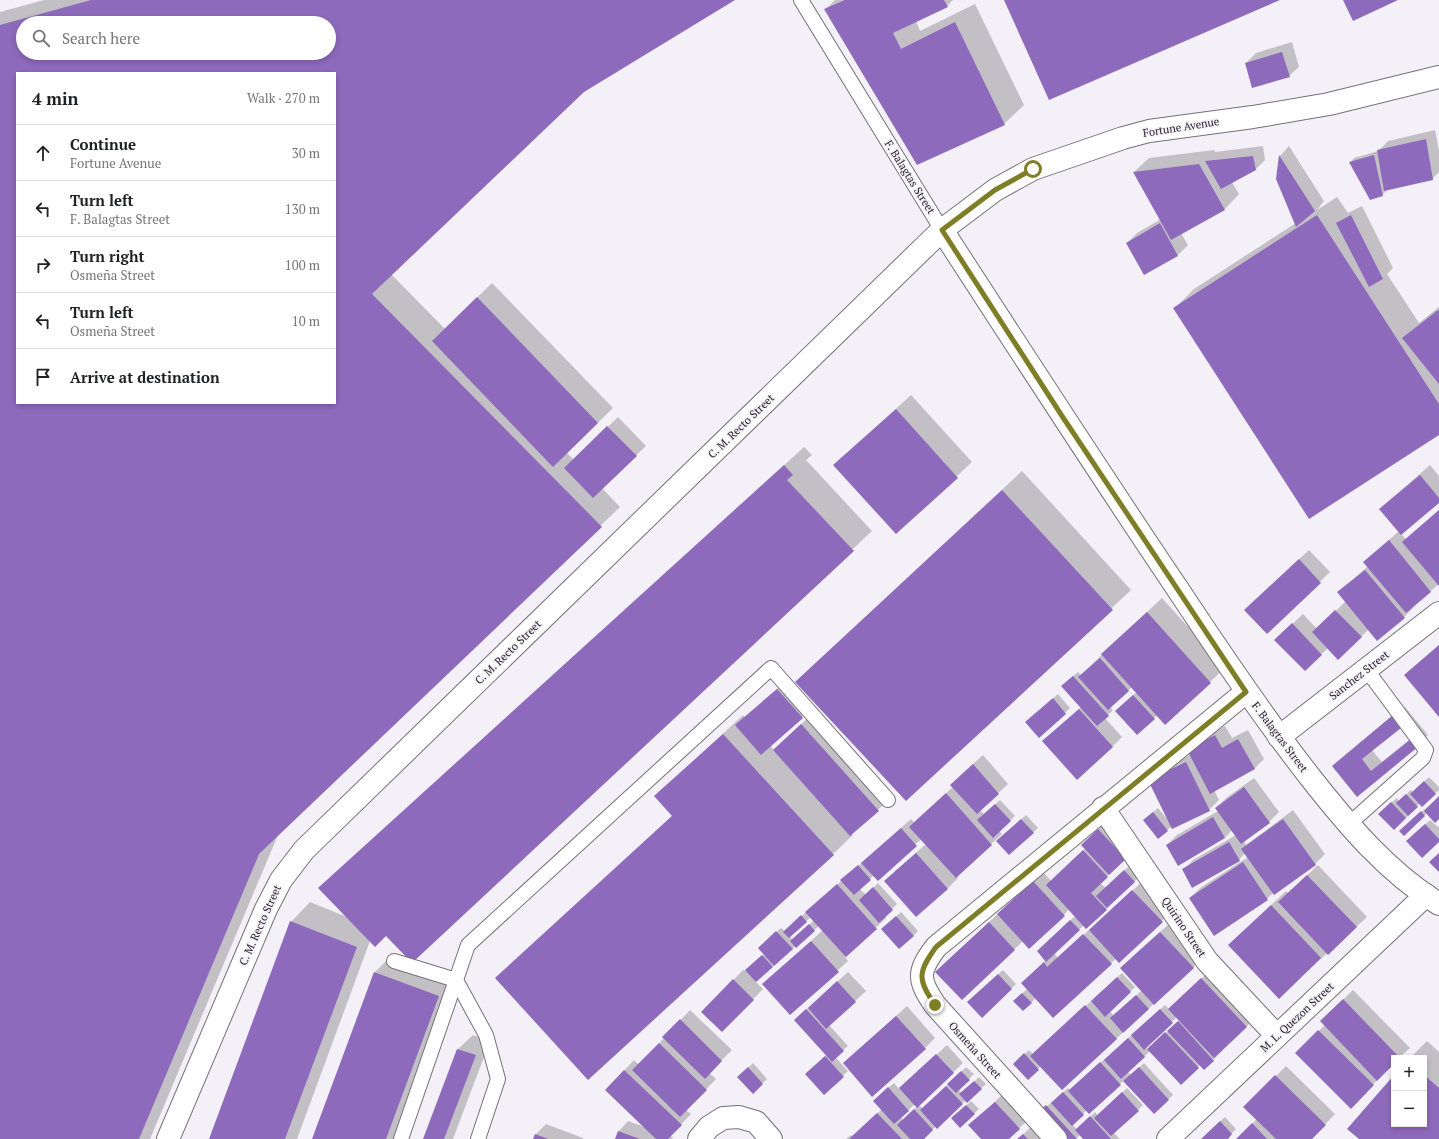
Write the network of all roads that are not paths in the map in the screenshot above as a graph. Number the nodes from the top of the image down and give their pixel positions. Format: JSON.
{"nodes":[{"id":1,"x":801,"y":0,"type":"edge"},
{"id":2,"x":1439,"y":77,"type":"edge"},
{"id":3,"x":942,"y":230,"type":"junction"},
{"id":4,"x":1439,"y":613,"type":"edge"},
{"id":5,"x":1366,"y":669,"type":"junction"},
{"id":6,"x":1246,"y":692,"type":"junction"},
{"id":7,"x":1279,"y":737,"type":"junction"},
{"id":8,"x":888,"y":800,"type":"dead end"},
{"id":9,"x":1103,"y":808,"type":"junction"},
{"id":10,"x":1349,"y":824,"type":"junction"},
{"id":11,"x":1432,"y":899,"type":"edge"},
{"id":12,"x":394,"y":962,"type":"dead end"},
{"id":13,"x":456,"y":980,"type":"junction"},
{"id":14,"x":1277,"y":1036,"type":"junction"},
{"id":15,"x":168,"y":1139,"type":"edge"},
{"id":16,"x":401,"y":1139,"type":"edge"},
{"id":17,"x":478,"y":1139,"type":"edge"},
{"id":18,"x":699,"y":1139,"type":"edge"},
{"id":19,"x":771,"y":1139,"type":"edge"},
{"id":20,"x":1056,"y":1139,"type":"edge"},
{"id":21,"x":1168,"y":1139,"type":"edge"}],
"edges":[{"from":1,"to":3,"type":"lane","name":"F. Balagtas Street"},
{"from":2,"to":3,"type":"street","name":"Fortune Avenue"},
{"from":3,"to":6,"type":"street","name":"F. Balagtas Street"},
{"from":3,"to":15,"type":"street","name":"C. M. Recto Street"},
{"from":4,"to":5,"type":"street","name":"Sanchez Street"},
{"from":5,"to":7,"type":"street","name":"Sanchez Street"},
{"from":5,"to":10,"type":"lane"},
{"from":6,"to":7,"type":"street","name":"F. Balagtas Street"},
{"from":6,"to":9,"type":"street","name":"Osmeña Street"},
{"from":7,"to":10,"type":"street","name":"F. Balagtas Street"},
{"from":8,"to":13,"type":"lane"},
{"from":9,"to":14,"type":"street","name":"Quirino Street"},
{"from":9,"to":20,"type":"street","name":"Osmeña Street"},
{"from":10,"to":11,"type":"street","name":"F. Balagtas Street"},
{"from":11,"to":14,"type":"street","name":"M. L. Quezon Street"},
{"from":12,"to":13,"type":"lane"},
{"from":13,"to":16,"type":"lane"},
{"from":13,"to":17,"type":"lane"},
{"from":14,"to":21,"type":"street","name":"M. L. Quezon Street"},
{"from":18,"to":19,"type":"street"}]}
